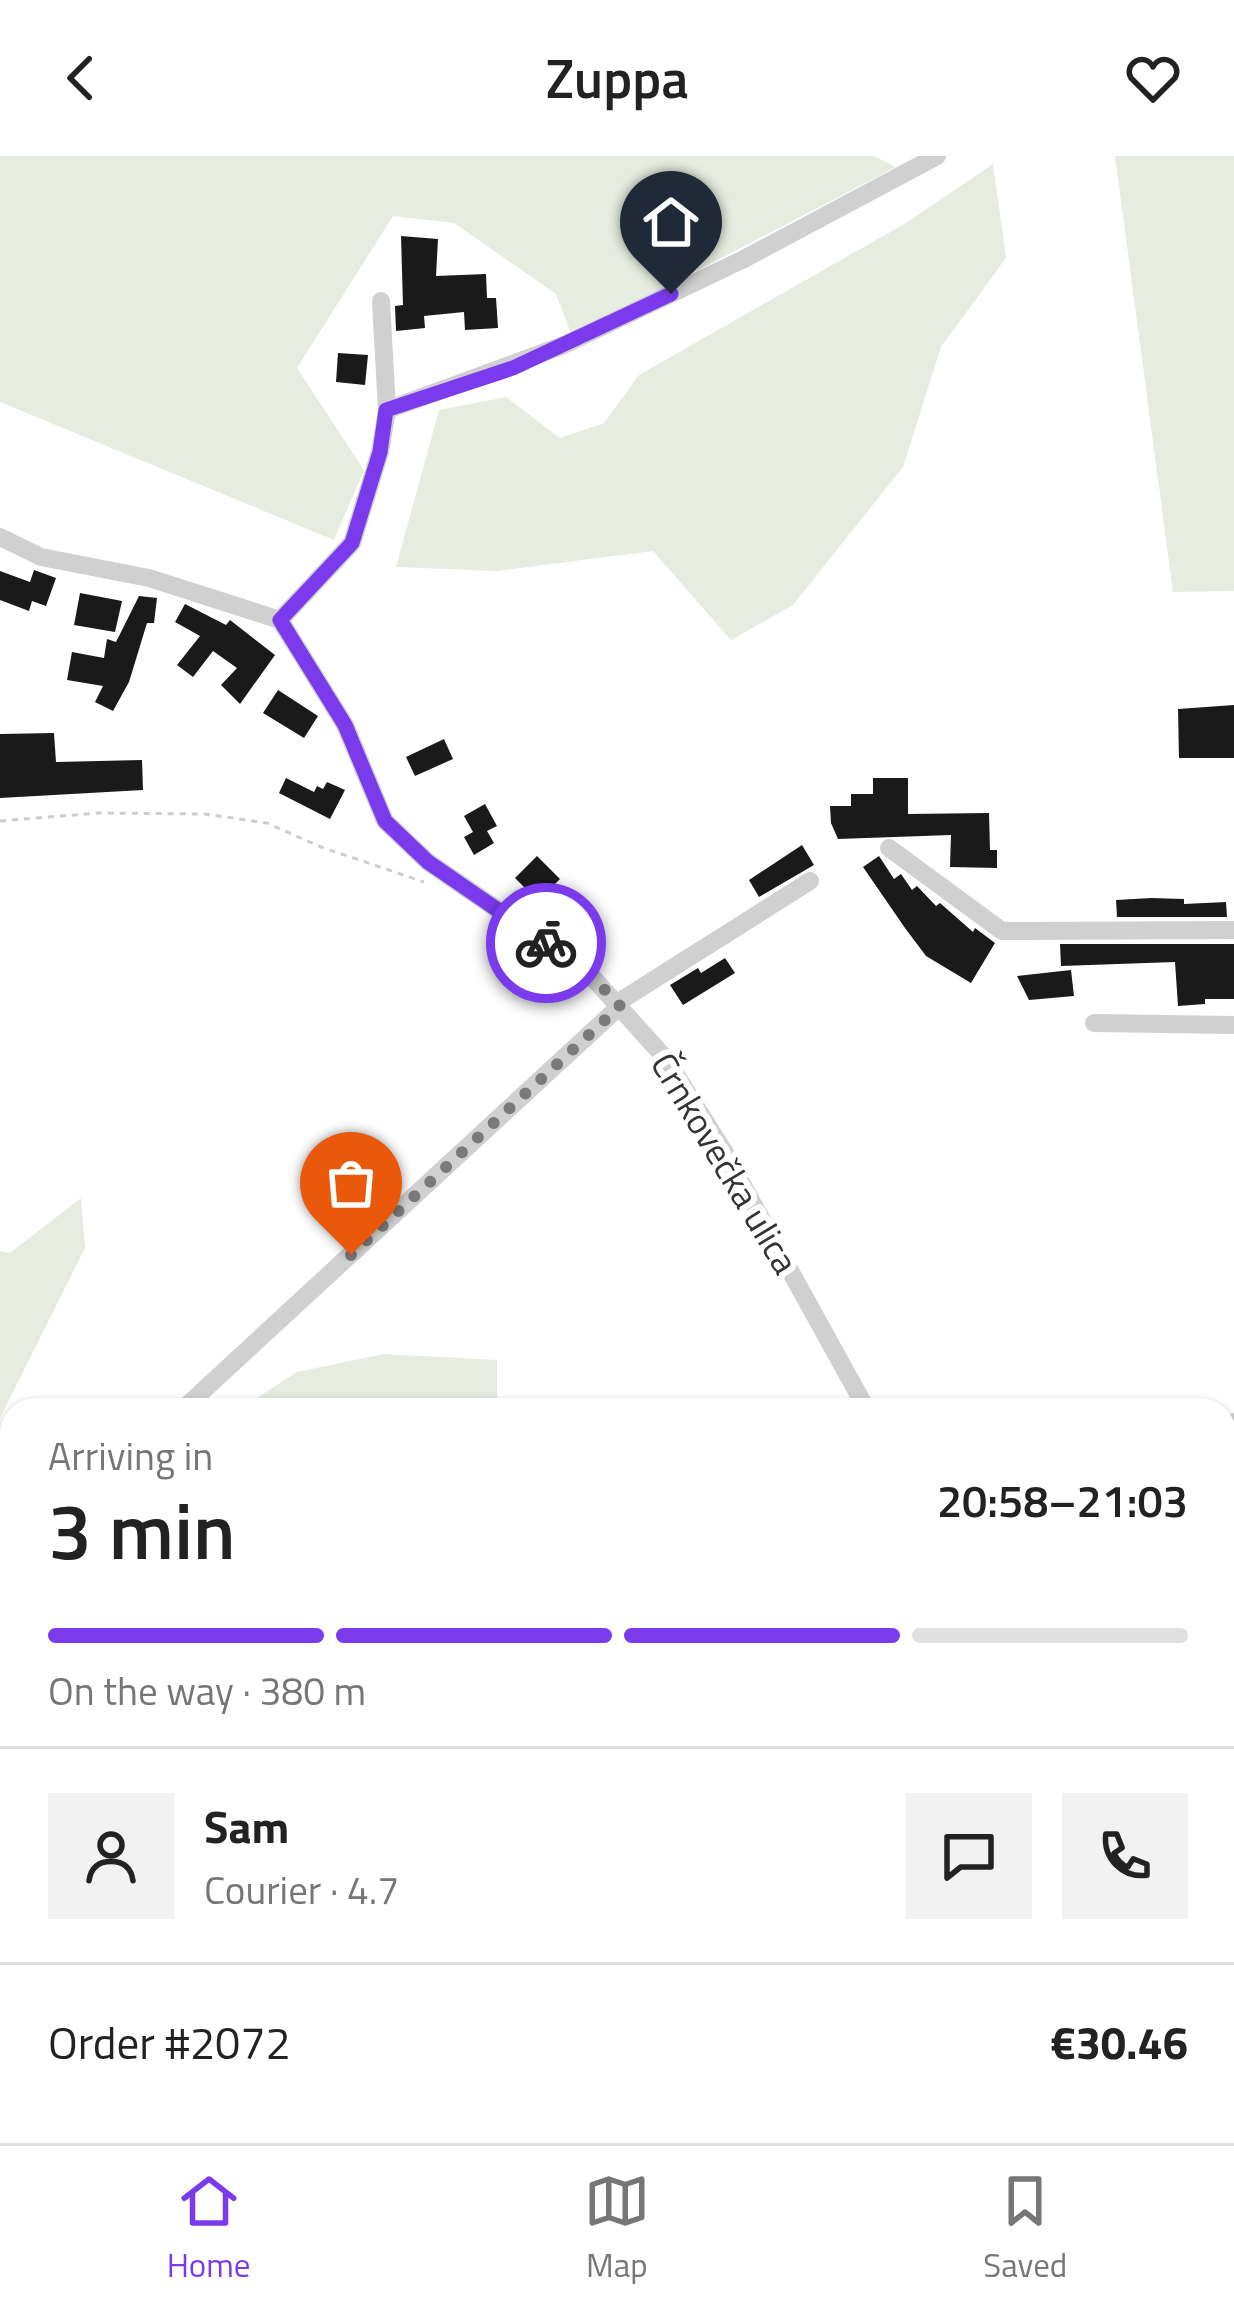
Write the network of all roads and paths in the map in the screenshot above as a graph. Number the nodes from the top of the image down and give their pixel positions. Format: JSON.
{"nodes":[{"id":1,"x":937,"y":156,"type":"edge"},
{"id":2,"x":381,"y":301,"type":"dead end"},
{"id":3,"x":386,"y":410,"type":"junction"},
{"id":4,"x":0,"y":537,"type":"edge"},
{"id":5,"x":280,"y":620,"type":"junction"},
{"id":6,"x":0,"y":820,"type":"edge"},
{"id":7,"x":889,"y":848,"type":"dead end"},
{"id":8,"x":810,"y":881,"type":"dead end"},
{"id":9,"x":437,"y":888,"type":"dead end"},
{"id":10,"x":1234,"y":930,"type":"edge"},
{"id":11,"x":619,"y":1004,"type":"junction"},
{"id":12,"x":1094,"y":1023,"type":"dead end"},
{"id":13,"x":1234,"y":1025,"type":"edge"},
{"id":14,"x":195,"y":1398,"type":"edge"},
{"id":15,"x":859,"y":1398,"type":"edge"}],
"edges":[{"from":1,"to":3,"type":"street"},
{"from":2,"to":3,"type":"street"},
{"from":3,"to":5,"type":"street"},
{"from":4,"to":5,"type":"street"},
{"from":5,"to":11,"type":"street","name":"Črnkovečka ulica"},
{"from":6,"to":9,"type":"path"},
{"from":7,"to":10,"type":"street"},
{"from":8,"to":11,"type":"street"},
{"from":11,"to":14,"type":"street"},
{"from":11,"to":15,"type":"street","name":"Črnkovečka ulica"},
{"from":12,"to":13,"type":"street"}]}
